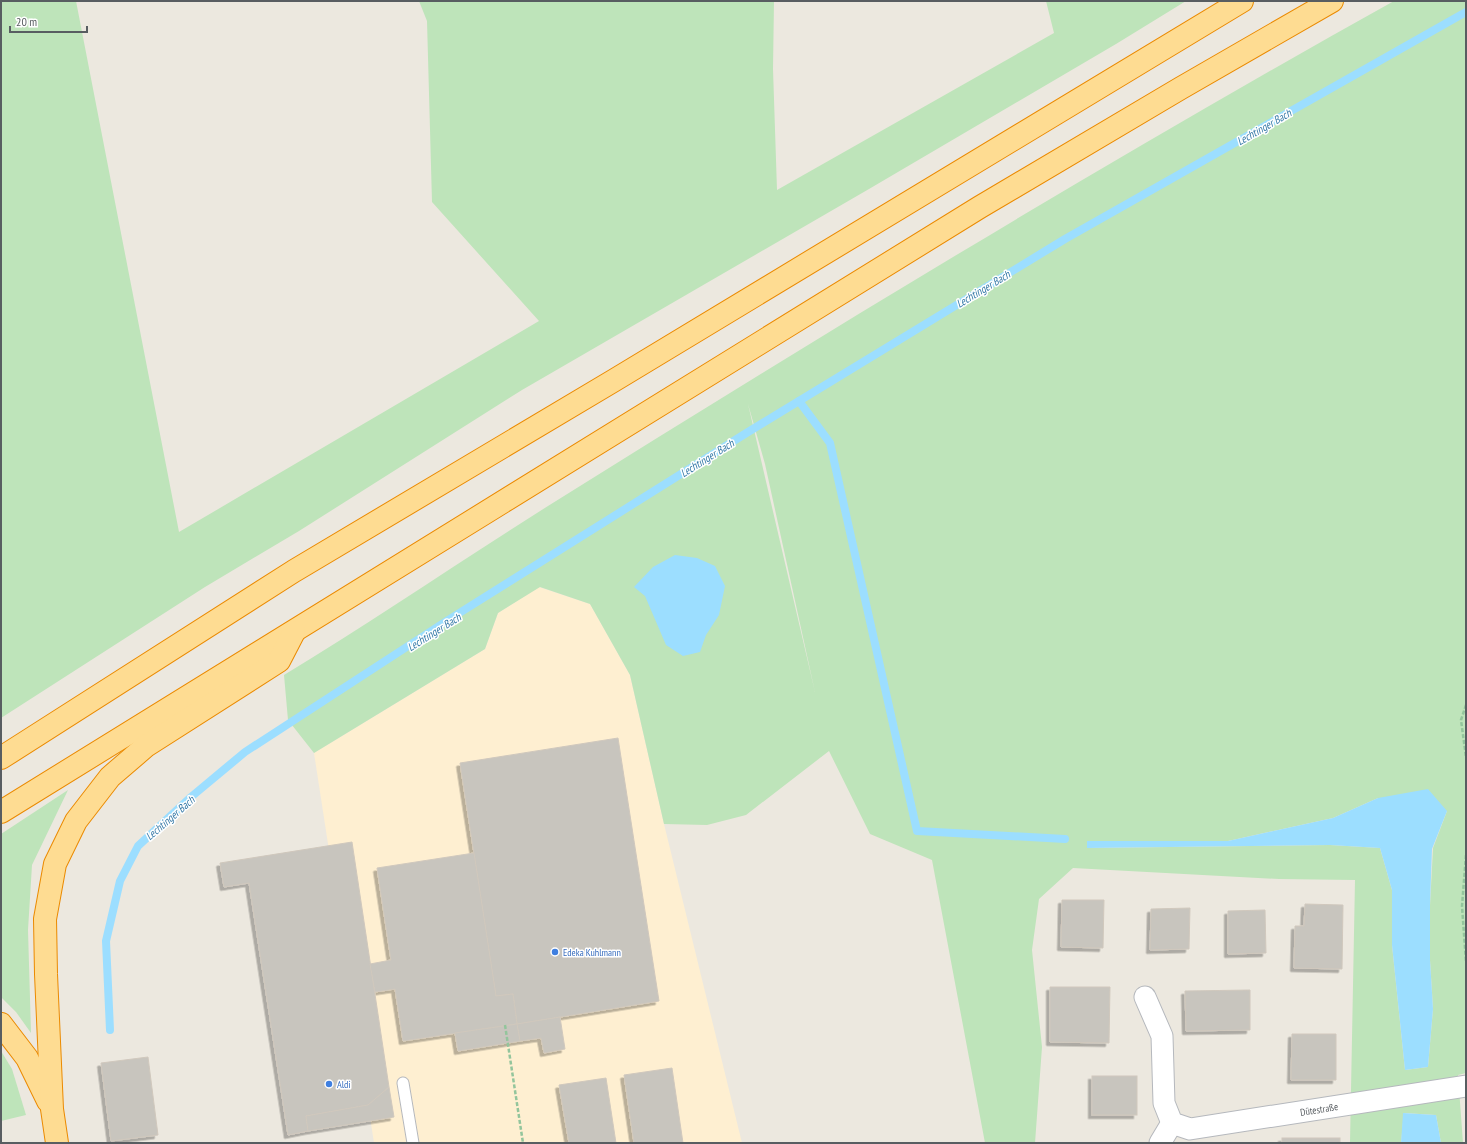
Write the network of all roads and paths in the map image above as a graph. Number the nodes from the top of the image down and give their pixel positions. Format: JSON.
{"nodes":[{"id":1,"x":1242,"y":1,"type":"edge"},
{"id":2,"x":1332,"y":1,"type":"edge"},
{"id":3,"x":294,"y":632,"type":"junction"},
{"id":4,"x":1466,"y":705,"type":"edge"},
{"id":5,"x":1466,"y":757,"type":"edge"},
{"id":6,"x":1,"y":758,"type":"edge"},
{"id":7,"x":1,"y":812,"type":"edge"},
{"id":8,"x":1466,"y":855,"type":"edge"},
{"id":9,"x":1466,"y":962,"type":"edge"},
{"id":10,"x":1145,"y":997,"type":"dead end"},
{"id":11,"x":1,"y":1024,"type":"edge"},
{"id":12,"x":505,"y":1025,"type":"dead end"},
{"id":13,"x":403,"y":1083,"type":"dead end"},
{"id":14,"x":1466,"y":1086,"type":"edge"},
{"id":15,"x":52,"y":1109,"type":"junction"},
{"id":16,"x":1172,"y":1123,"type":"junction"},
{"id":17,"x":58,"y":1143,"type":"edge"},
{"id":18,"x":413,"y":1143,"type":"edge"},
{"id":19,"x":523,"y":1143,"type":"edge"},
{"id":20,"x":1160,"y":1143,"type":"edge"}],
"edges":[{"from":1,"to":6,"type":"highway"},
{"from":2,"to":3,"type":"highway"},
{"from":3,"to":7,"type":"highway"},
{"from":3,"to":15,"type":"highway"},
{"from":4,"to":5,"type":"path"},
{"from":8,"to":9,"type":"path"},
{"from":10,"to":16,"type":"street"},
{"from":11,"to":15,"type":"highway"},
{"from":12,"to":19,"type":"path"},
{"from":13,"to":18,"type":"lane"},
{"from":14,"to":16,"type":"street","name":"Dütestraße"},
{"from":15,"to":17,"type":"highway"},
{"from":16,"to":20,"type":"street"}]}
